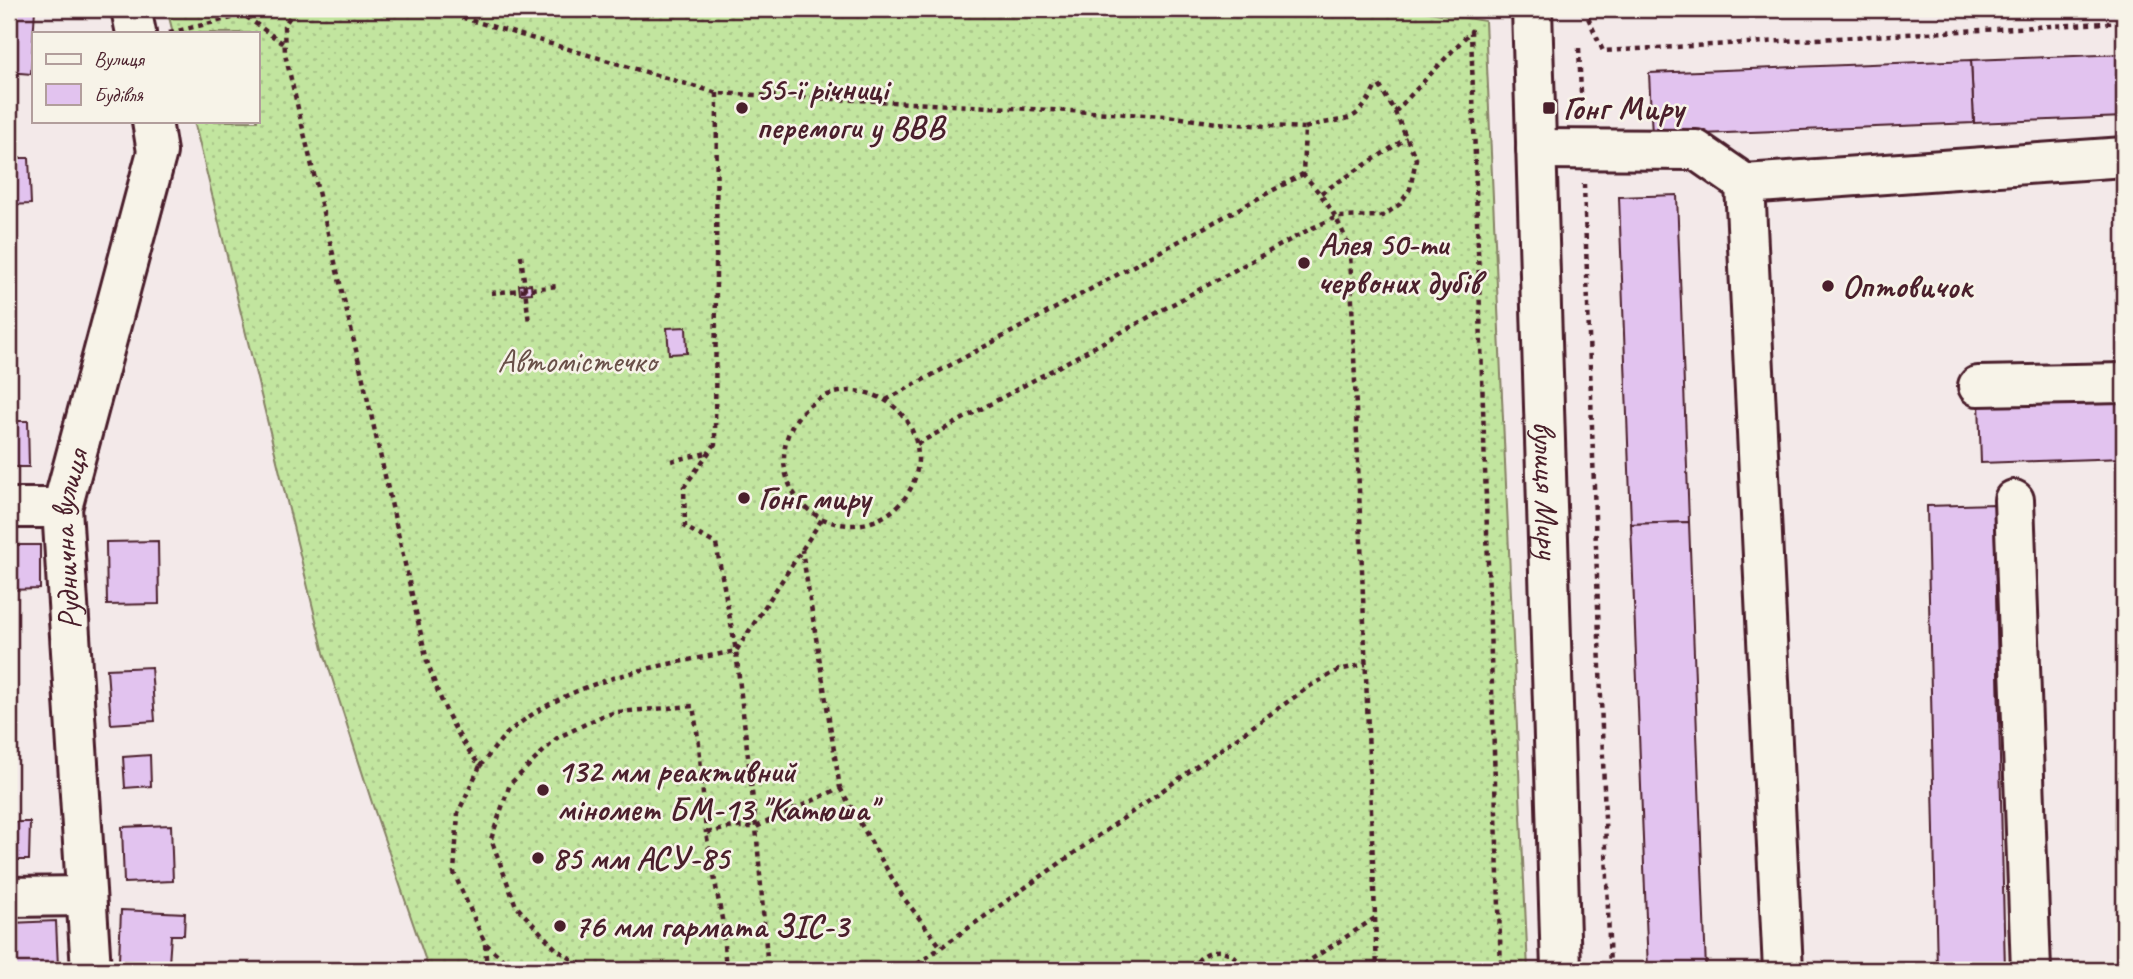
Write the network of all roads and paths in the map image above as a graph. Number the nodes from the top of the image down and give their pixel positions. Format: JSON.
{"nodes":[{"id":1,"x":131,"y":9,"type":"edge"},
{"id":2,"x":295,"y":9,"type":"edge"},
{"id":3,"x":433,"y":9,"type":"edge"},
{"id":4,"x":1532,"y":9,"type":"edge"},
{"id":5,"x":1584,"y":9,"type":"edge"},
{"id":6,"x":2124,"y":22,"type":"edge"},
{"id":7,"x":136,"y":32,"type":"edge"},
{"id":8,"x":173,"y":32,"type":"edge"},
{"id":9,"x":285,"y":45,"type":"junction"},
{"id":10,"x":1579,"y":48,"type":"dead end"},
{"id":11,"x":717,"y":93,"type":"junction"},
{"id":12,"x":1395,"y":112,"type":"junction"},
{"id":13,"x":152,"y":122,"type":"edge"},
{"id":14,"x":1305,"y":128,"type":"junction"},
{"id":15,"x":1407,"y":138,"type":"junction"},
{"id":16,"x":1536,"y":149,"type":"junction"},
{"id":17,"x":1583,"y":149,"type":"junction"},
{"id":18,"x":2124,"y":157,"type":"edge"},
{"id":19,"x":1303,"y":174,"type":"junction"},
{"id":20,"x":1745,"y":184,"type":"junction"},
{"id":21,"x":1321,"y":193,"type":"junction"},
{"id":22,"x":1337,"y":217,"type":"junction"},
{"id":23,"x":521,"y":255,"type":"dead end"},
{"id":24,"x":559,"y":286,"type":"dead end"},
{"id":25,"x":525,"y":289,"type":"junction"},
{"id":26,"x":491,"y":292,"type":"dead end"},
{"id":27,"x":529,"y":323,"type":"dead end"},
{"id":28,"x":2124,"y":383,"type":"edge"},
{"id":29,"x":1978,"y":386,"type":"dead end"},
{"id":30,"x":886,"y":400,"type":"junction"},
{"id":31,"x":917,"y":444,"type":"junction"},
{"id":32,"x":708,"y":453,"type":"junction"},
{"id":33,"x":671,"y":461,"type":"dead end"},
{"id":34,"x":2014,"y":500,"type":"dead end"},
{"id":35,"x":9,"y":508,"type":"edge"},
{"id":36,"x":62,"y":508,"type":"junction"},
{"id":37,"x":822,"y":519,"type":"junction"},
{"id":38,"x":802,"y":550,"type":"junction"},
{"id":39,"x":736,"y":651,"type":"junction"},
{"id":40,"x":1366,"y":664,"type":"junction"},
{"id":41,"x":480,"y":766,"type":"junction"},
{"id":42,"x":840,"y":788,"type":"junction"},
{"id":43,"x":756,"y":827,"type":"junction"},
{"id":44,"x":706,"y":833,"type":"junction"},
{"id":45,"x":85,"y":895,"type":"junction"},
{"id":46,"x":9,"y":897,"type":"edge"},
{"id":47,"x":1375,"y":918,"type":"junction"},
{"id":48,"x":485,"y":943,"type":"junction"},
{"id":49,"x":940,"y":947,"type":"junction"},
{"id":50,"x":1192,"y":969,"type":"edge"},
{"id":51,"x":91,"y":970,"type":"edge"},
{"id":52,"x":487,"y":970,"type":"edge"},
{"id":53,"x":514,"y":970,"type":"edge"},
{"id":54,"x":589,"y":970,"type":"edge"},
{"id":55,"x":726,"y":970,"type":"edge"},
{"id":56,"x":768,"y":970,"type":"edge"},
{"id":57,"x":909,"y":970,"type":"edge"},
{"id":58,"x":1172,"y":970,"type":"edge"},
{"id":59,"x":1243,"y":970,"type":"edge"},
{"id":60,"x":1295,"y":970,"type":"edge"},
{"id":61,"x":1377,"y":970,"type":"edge"},
{"id":62,"x":1501,"y":970,"type":"edge"},
{"id":63,"x":1561,"y":970,"type":"edge"},
{"id":64,"x":1610,"y":970,"type":"edge"},
{"id":65,"x":1783,"y":970,"type":"edge"},
{"id":66,"x":2031,"y":970,"type":"edge"}],
"edges":[{"from":1,"to":7,"type":"street"},
{"from":2,"to":9,"type":"path"},
{"from":3,"to":11,"type":"path"},
{"from":4,"to":16,"type":"street","name":"вулиця Миру"},
{"from":5,"to":6,"type":"path"},
{"from":8,"to":9,"type":"path"},
{"from":9,"to":41,"type":"path"},
{"from":10,"to":17,"type":"path"},
{"from":11,"to":14,"type":"path"},
{"from":11,"to":32,"type":"path"},
{"from":12,"to":14,"type":"path"},
{"from":12,"to":15,"type":"path"},
{"from":12,"to":62,"type":"path"},
{"from":13,"to":36,"type":"street","name":"Руднична вулиця"},
{"from":14,"to":19,"type":"path"},
{"from":15,"to":21,"type":"path"},
{"from":15,"to":22,"type":"path"},
{"from":16,"to":17,"type":"street"},
{"from":16,"to":63,"type":"street","name":"вулиця Миру"},
{"from":17,"to":20,"type":"street"},
{"from":17,"to":64,"type":"path"},
{"from":18,"to":20,"type":"street"},
{"from":19,"to":21,"type":"path"},
{"from":19,"to":30,"type":"path"},
{"from":20,"to":65,"type":"street"},
{"from":21,"to":22,"type":"path"},
{"from":22,"to":31,"type":"path"},
{"from":22,"to":40,"type":"path"},
{"from":23,"to":25,"type":"path"},
{"from":24,"to":25,"type":"path"},
{"from":25,"to":26,"type":"path"},
{"from":25,"to":27,"type":"path"},
{"from":28,"to":29,"type":"street"},
{"from":30,"to":31,"type":"path"},
{"from":30,"to":37,"type":"path"},
{"from":31,"to":37,"type":"path"},
{"from":32,"to":33,"type":"path"},
{"from":32,"to":39,"type":"path"},
{"from":34,"to":66,"type":"street"},
{"from":35,"to":36,"type":"street"},
{"from":36,"to":45,"type":"street","name":"Руднична вулиця"},
{"from":37,"to":38,"type":"path"},
{"from":38,"to":39,"type":"path"},
{"from":38,"to":42,"type":"path"},
{"from":39,"to":41,"type":"path"},
{"from":39,"to":43,"type":"path"},
{"from":40,"to":47,"type":"path"},
{"from":40,"to":49,"type":"path"},
{"from":41,"to":48,"type":"path"},
{"from":42,"to":43,"type":"path"},
{"from":42,"to":49,"type":"path"},
{"from":43,"to":44,"type":"path"},
{"from":43,"to":56,"type":"path"},
{"from":44,"to":54,"type":"path"},
{"from":44,"to":55,"type":"path"},
{"from":45,"to":46,"type":"street"},
{"from":45,"to":51,"type":"street","name":"Руднична вулиця"},
{"from":47,"to":60,"type":"path"},
{"from":47,"to":61,"type":"path"},
{"from":48,"to":52,"type":"path"},
{"from":48,"to":53,"type":"path"},
{"from":49,"to":57,"type":"path"},
{"from":50,"to":58,"type":"path"},
{"from":50,"to":59,"type":"path"}]}
